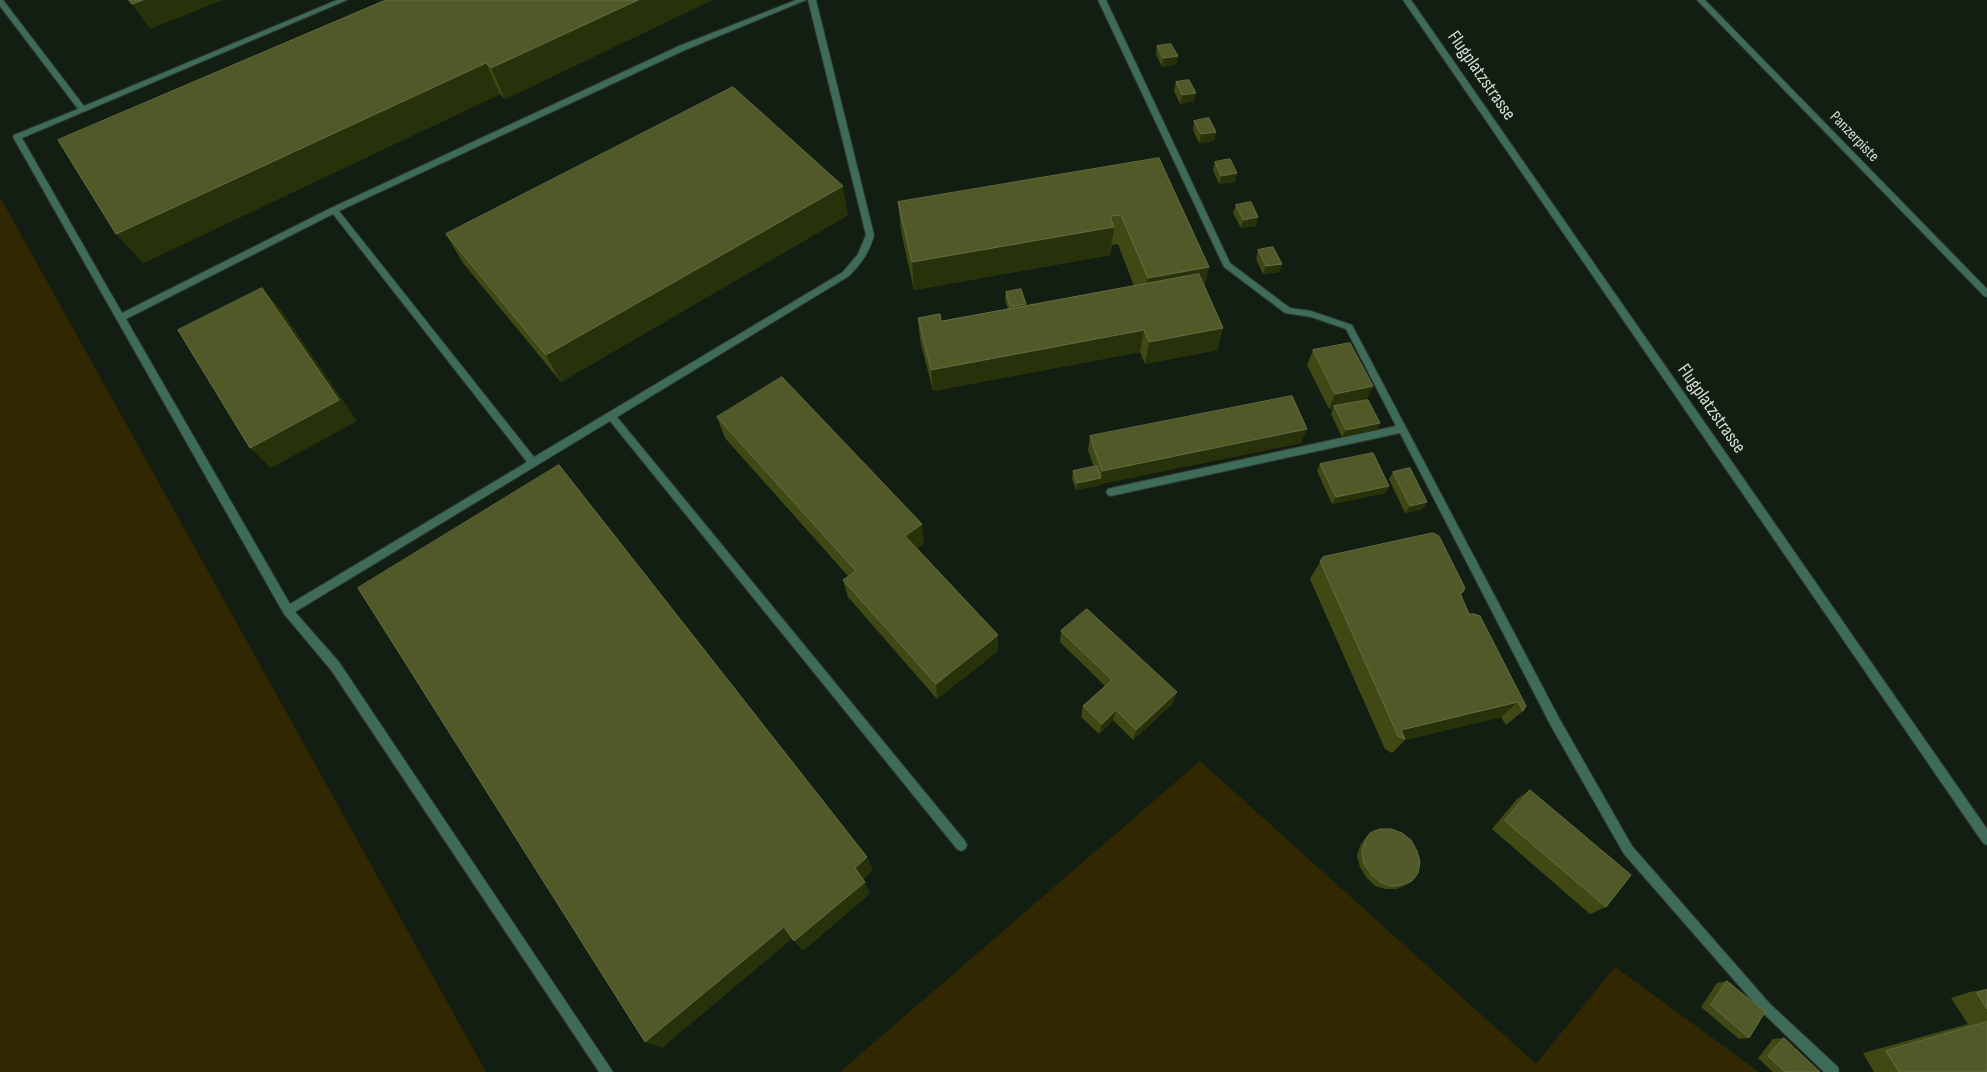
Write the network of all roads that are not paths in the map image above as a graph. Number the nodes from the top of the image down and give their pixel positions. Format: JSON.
{"nodes":[{"id":1,"x":343,"y":0,"type":"edge"},
{"id":2,"x":802,"y":0,"type":"edge"},
{"id":3,"x":812,"y":0,"type":"edge"},
{"id":4,"x":1102,"y":0,"type":"edge"},
{"id":5,"x":1407,"y":0,"type":"edge"},
{"id":6,"x":1701,"y":0,"type":"edge"},
{"id":7,"x":0,"y":1,"type":"edge"},
{"id":8,"x":82,"y":110,"type":"junction"},
{"id":9,"x":334,"y":210,"type":"junction"},
{"id":10,"x":1987,"y":294,"type":"edge"},
{"id":11,"x":120,"y":318,"type":"junction"},
{"id":12,"x":611,"y":416,"type":"junction"},
{"id":13,"x":1400,"y":429,"type":"junction"},
{"id":14,"x":533,"y":463,"type":"junction"},
{"id":15,"x":1111,"y":492,"type":"dead end"},
{"id":16,"x":288,"y":611,"type":"junction"},
{"id":17,"x":1987,"y":839,"type":"edge"},
{"id":18,"x":961,"y":845,"type":"dead end"},
{"id":19,"x":607,"y":1072,"type":"edge"},
{"id":20,"x":1833,"y":1072,"type":"edge"}],
"edges":[{"from":1,"to":8,"type":"street"},
{"from":2,"to":9,"type":"street"},
{"from":3,"to":12,"type":"street"},
{"from":4,"to":13,"type":"street"},
{"from":5,"to":17,"type":"street","name":"Flugplatzstrasse"},
{"from":6,"to":10,"type":"street","name":"Panzerpiste"},
{"from":7,"to":8,"type":"street"},
{"from":8,"to":11,"type":"street"},
{"from":9,"to":11,"type":"street"},
{"from":9,"to":14,"type":"street"},
{"from":11,"to":16,"type":"street"},
{"from":12,"to":14,"type":"street"},
{"from":12,"to":18,"type":"street"},
{"from":13,"to":15,"type":"street"},
{"from":13,"to":20,"type":"street"},
{"from":14,"to":16,"type":"street"},
{"from":16,"to":19,"type":"street"}]}
